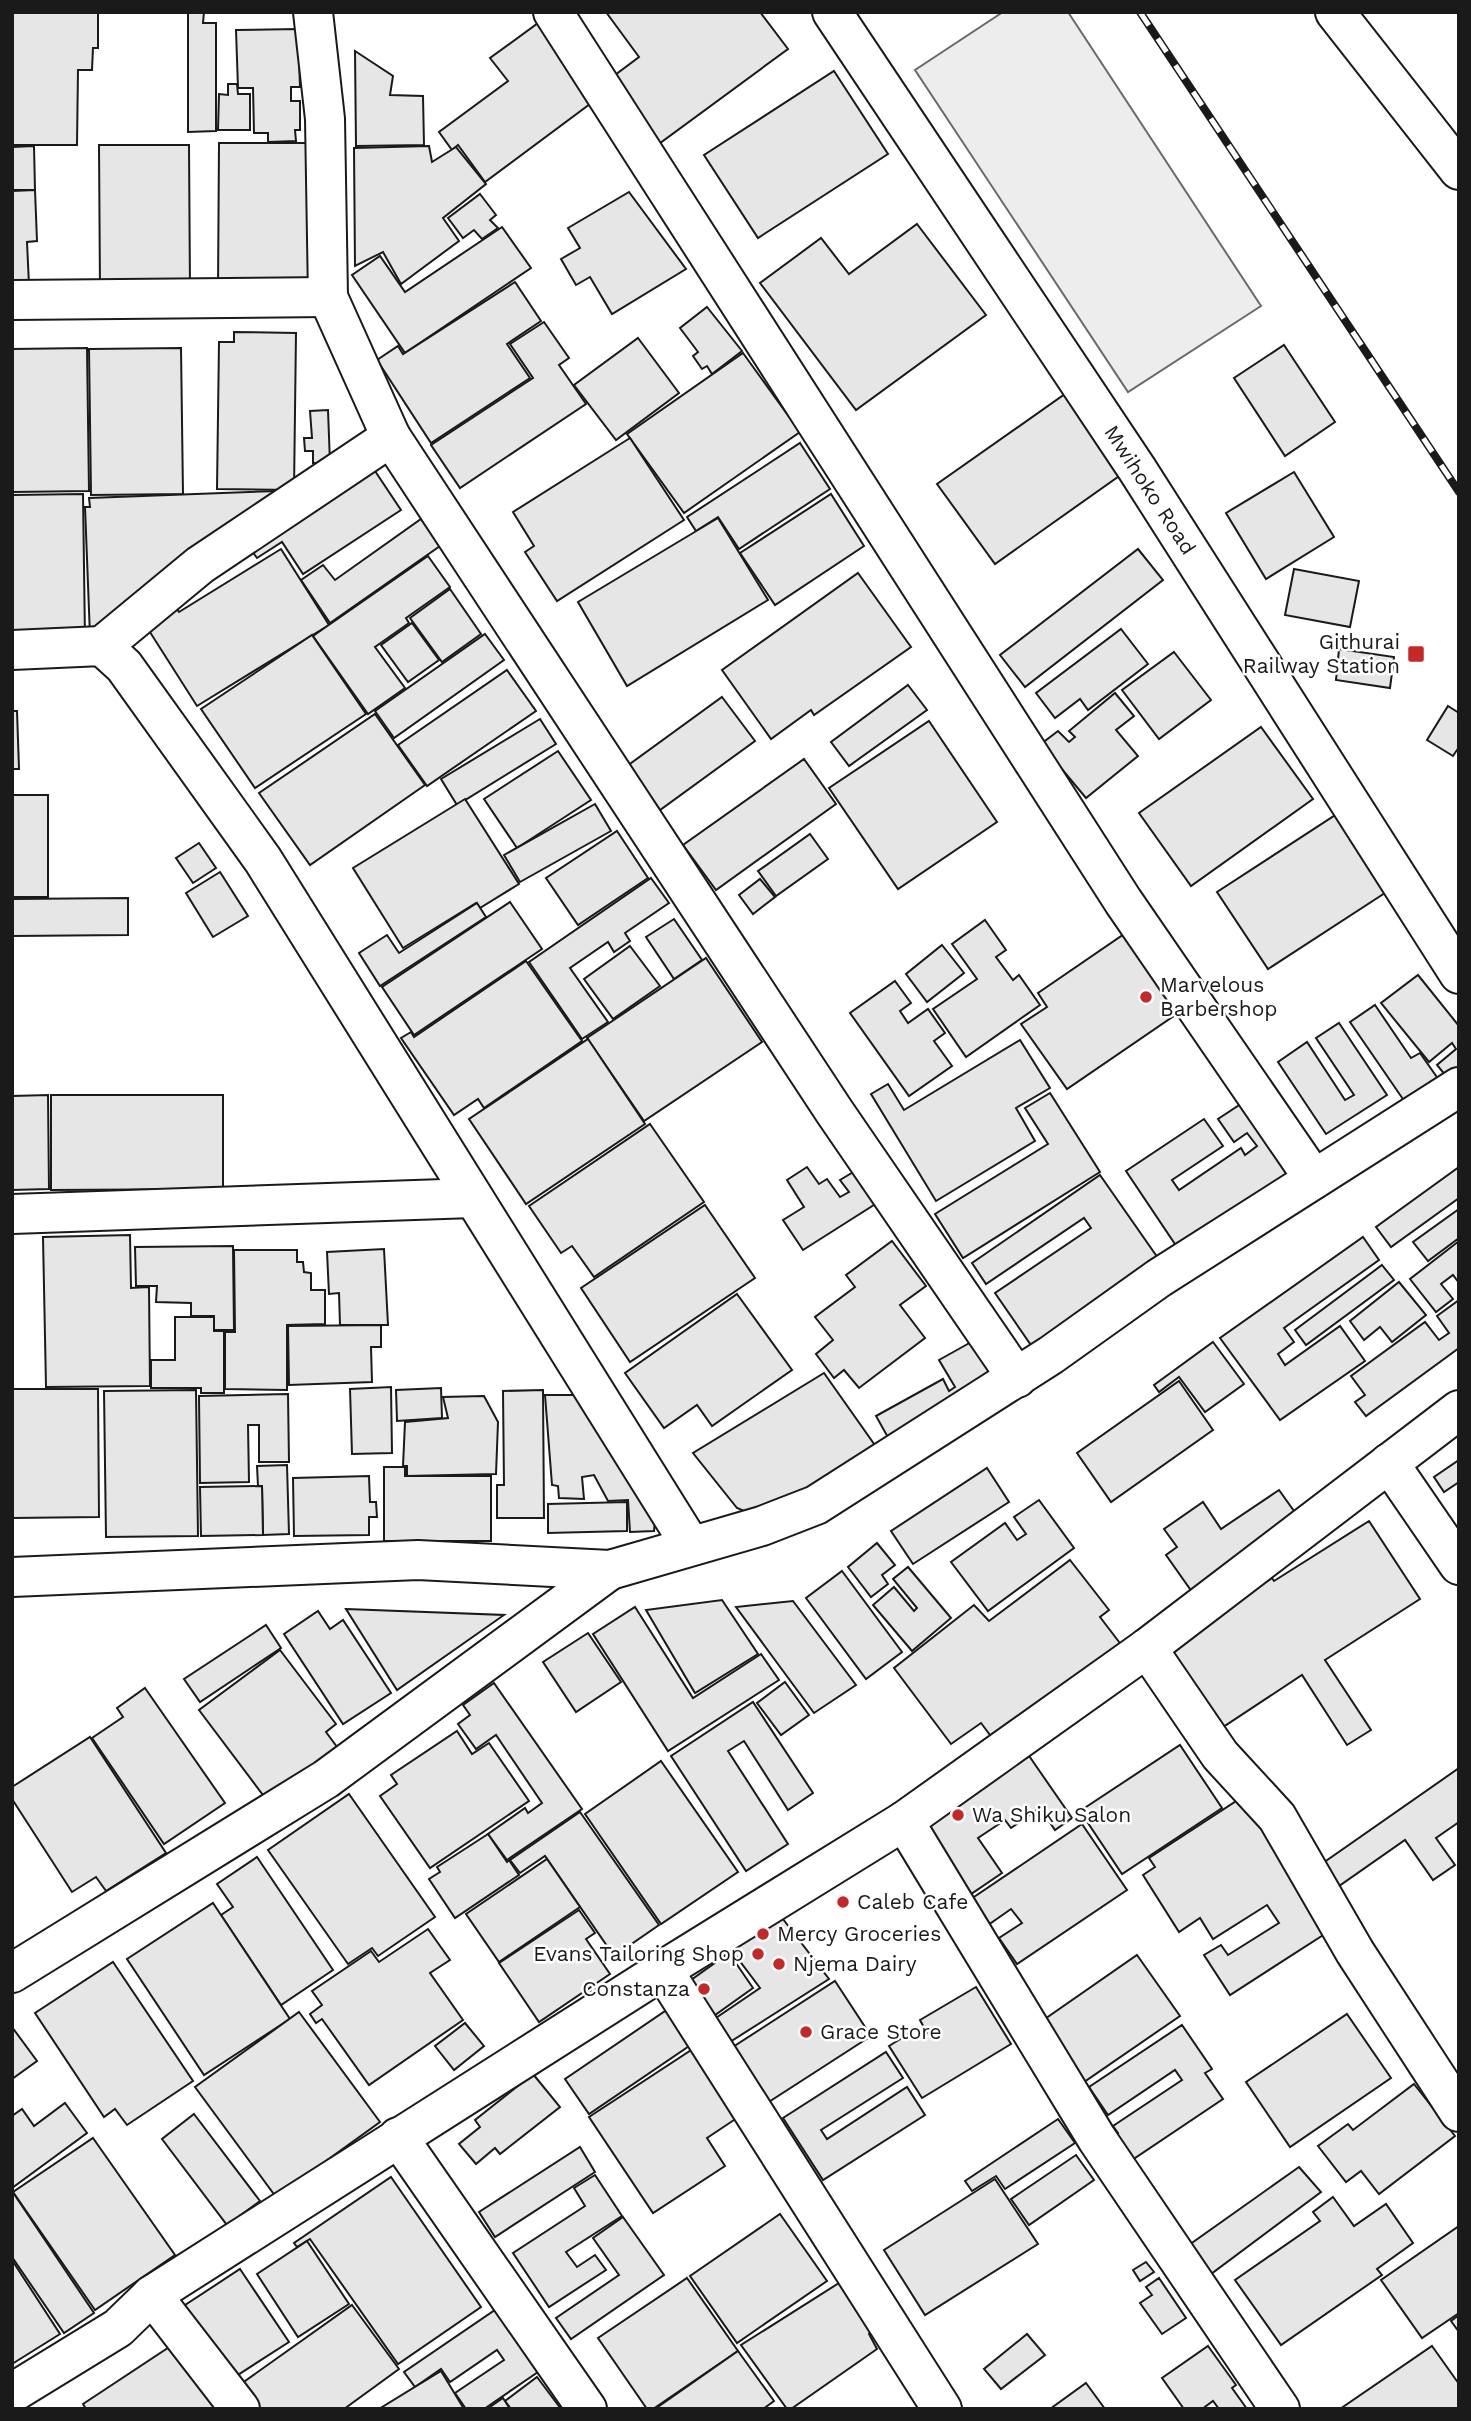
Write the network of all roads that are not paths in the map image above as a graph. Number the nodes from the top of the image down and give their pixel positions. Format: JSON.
{"nodes":[{"id":1,"x":313,"y":12,"type":"edge"},
{"id":2,"x":553,"y":12,"type":"edge"},
{"id":3,"x":832,"y":12,"type":"edge"},
{"id":4,"x":1335,"y":12,"type":"edge"},
{"id":5,"x":1459,"y":170,"type":"edge"},
{"id":6,"x":328,"y":297,"type":"junction"},
{"id":7,"x":12,"y":300,"type":"edge"},
{"id":8,"x":391,"y":438,"type":"junction"},
{"id":9,"x":102,"y":646,"type":"junction"},
{"id":10,"x":12,"y":650,"type":"edge"},
{"id":11,"x":1459,"y":974,"type":"edge"},
{"id":12,"x":1459,"y":1087,"type":"edge"},
{"id":13,"x":1314,"y":1179,"type":"junction"},
{"id":14,"x":473,"y":1198,"type":"junction"},
{"id":15,"x":12,"y":1214,"type":"edge"},
{"id":16,"x":1017,"y":1378,"type":"junction"},
{"id":17,"x":1459,"y":1410,"type":"edge"},
{"id":18,"x":1390,"y":1463,"type":"junction"},
{"id":19,"x":691,"y":1546,"type":"junction"},
{"id":20,"x":1459,"y":1565,"type":"edge"},
{"id":21,"x":610,"y":1570,"type":"junction"},
{"id":22,"x":12,"y":1577,"type":"edge"},
{"id":23,"x":1147,"y":1648,"type":"junction"},
{"id":24,"x":904,"y":1821,"type":"junction"},
{"id":25,"x":663,"y":1970,"type":"junction"},
{"id":26,"x":12,"y":1973,"type":"edge"},
{"id":27,"x":1459,"y":2112,"type":"edge"},
{"id":28,"x":398,"y":2137,"type":"junction"},
{"id":29,"x":152,"y":2295,"type":"junction"},
{"id":30,"x":12,"y":2393,"type":"edge"},
{"id":31,"x":240,"y":2409,"type":"edge"},
{"id":32,"x":587,"y":2409,"type":"edge"},
{"id":33,"x":942,"y":2409,"type":"edge"},
{"id":34,"x":1280,"y":2409,"type":"edge"}],
"edges":[{"from":1,"to":6,"type":"street"},
{"from":2,"to":13,"type":"street"},
{"from":3,"to":11,"type":"street","name":"Mwihoko Road"},
{"from":4,"to":5,"type":"street"},
{"from":6,"to":7,"type":"street"},
{"from":6,"to":8,"type":"street"},
{"from":8,"to":9,"type":"street"},
{"from":8,"to":16,"type":"street"},
{"from":9,"to":10,"type":"street"},
{"from":9,"to":14,"type":"street"},
{"from":12,"to":13,"type":"street"},
{"from":13,"to":16,"type":"street"},
{"from":14,"to":15,"type":"street"},
{"from":14,"to":19,"type":"street"},
{"from":16,"to":19,"type":"street"},
{"from":17,"to":18,"type":"street"},
{"from":18,"to":20,"type":"street"},
{"from":18,"to":23,"type":"street"},
{"from":19,"to":21,"type":"street"},
{"from":21,"to":22,"type":"street"},
{"from":21,"to":26,"type":"street"},
{"from":23,"to":24,"type":"street"},
{"from":23,"to":27,"type":"street"},
{"from":24,"to":25,"type":"street"},
{"from":24,"to":34,"type":"street"},
{"from":25,"to":28,"type":"street"},
{"from":25,"to":33,"type":"street"},
{"from":28,"to":29,"type":"street"},
{"from":28,"to":32,"type":"street"},
{"from":29,"to":30,"type":"street"},
{"from":29,"to":31,"type":"street"}]}
